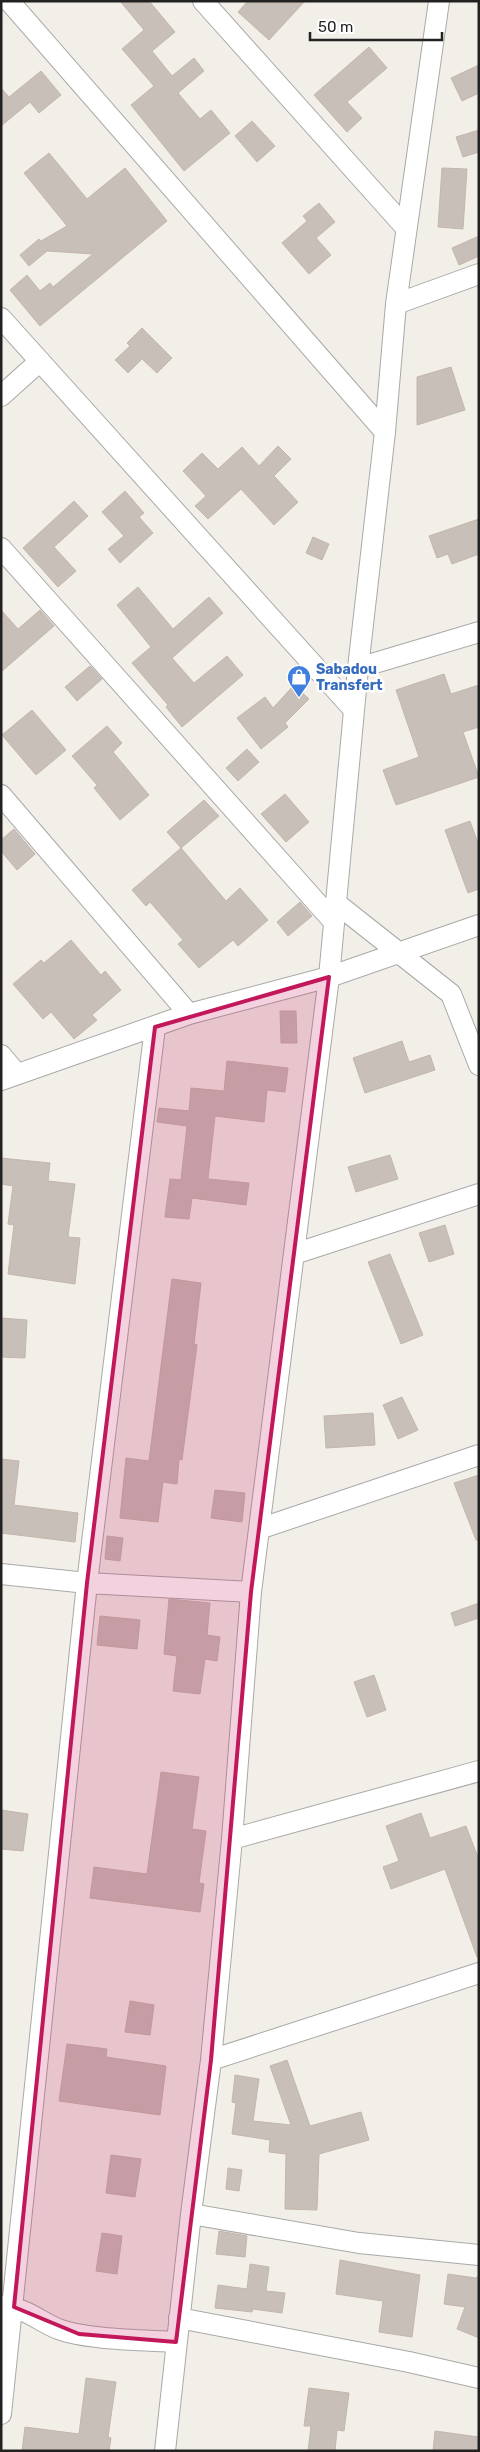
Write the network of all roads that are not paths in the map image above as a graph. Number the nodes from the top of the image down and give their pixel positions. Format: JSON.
{"nodes":[{"id":1,"x":9,"y":1,"type":"edge"},
{"id":2,"x":202,"y":1,"type":"edge"},
{"id":3,"x":421,"y":1,"type":"edge"},
{"id":4,"x":438,"y":10,"type":"edge"},
{"id":5,"x":406,"y":228,"type":"junction"},
{"id":6,"x":479,"y":274,"type":"edge"},
{"id":7,"x":396,"y":304,"type":"junction"},
{"id":8,"x":1,"y":318,"type":"edge"},
{"id":9,"x":40,"y":361,"type":"junction"},
{"id":10,"x":1,"y":396,"type":"edge"},
{"id":11,"x":385,"y":432,"type":"junction"},
{"id":12,"x":1,"y":548,"type":"edge"},
{"id":13,"x":479,"y":632,"type":"edge"},
{"id":14,"x":358,"y":668,"type":"junction"},
{"id":15,"x":354,"y":710,"type":"junction"},
{"id":16,"x":1,"y":795,"type":"edge"},
{"id":17,"x":335,"y":913,"type":"junction"},
{"id":18,"x":479,"y":925,"type":"edge"},
{"id":19,"x":399,"y":953,"type":"junction"},
{"id":20,"x":329,"y":978,"type":"junction"},
{"id":21,"x":189,"y":1014,"type":"junction"},
{"id":22,"x":155,"y":1026,"type":"junction"},
{"id":23,"x":1,"y":1055,"type":"edge"},
{"id":24,"x":479,"y":1065,"type":"edge"},
{"id":25,"x":9,"y":1077,"type":"edge"},
{"id":26,"x":479,"y":1194,"type":"edge"},
{"id":27,"x":294,"y":1254,"type":"junction"},
{"id":28,"x":479,"y":1454,"type":"edge"},
{"id":29,"x":259,"y":1529,"type":"junction"},
{"id":30,"x":1,"y":1574,"type":"edge"},
{"id":31,"x":87,"y":1583,"type":"junction"},
{"id":32,"x":251,"y":1592,"type":"junction"},
{"id":33,"x":479,"y":1771,"type":"edge"},
{"id":34,"x":232,"y":1839,"type":"junction"},
{"id":35,"x":479,"y":1973,"type":"edge"},
{"id":36,"x":211,"y":2060,"type":"junction"},
{"id":37,"x":191,"y":2214,"type":"junction"},
{"id":38,"x":479,"y":2255,"type":"edge"},
{"id":39,"x":7,"y":2307,"type":"edge"},
{"id":40,"x":179,"y":2318,"type":"junction"},
{"id":41,"x":176,"y":2342,"type":"junction"},
{"id":42,"x":479,"y":2378,"type":"edge"},
{"id":43,"x":1,"y":2414,"type":"edge"},
{"id":44,"x":165,"y":2451,"type":"edge"}],
"edges":[{"from":1,"to":11,"type":"street"},
{"from":2,"to":5,"type":"street"},
{"from":3,"to":4,"type":"street"},
{"from":4,"to":5,"type":"street"},
{"from":5,"to":7,"type":"street"},
{"from":6,"to":7,"type":"street"},
{"from":7,"to":11,"type":"street"},
{"from":8,"to":9,"type":"street"},
{"from":9,"to":10,"type":"street"},
{"from":9,"to":15,"type":"street"},
{"from":11,"to":14,"type":"street"},
{"from":12,"to":17,"type":"street"},
{"from":13,"to":14,"type":"street"},
{"from":14,"to":15,"type":"street"},
{"from":15,"to":17,"type":"street"},
{"from":16,"to":21,"type":"street"},
{"from":17,"to":19,"type":"street"},
{"from":17,"to":20,"type":"street"},
{"from":18,"to":19,"type":"street"},
{"from":19,"to":20,"type":"street"},
{"from":19,"to":24,"type":"street"},
{"from":20,"to":21,"type":"street"},
{"from":20,"to":27,"type":"street"},
{"from":21,"to":22,"type":"street"},
{"from":22,"to":25,"type":"street"},
{"from":22,"to":31,"type":"street"},
{"from":23,"to":25,"type":"street"},
{"from":26,"to":27,"type":"street"},
{"from":27,"to":29,"type":"street"},
{"from":28,"to":29,"type":"street"},
{"from":29,"to":32,"type":"street"},
{"from":30,"to":31,"type":"street"},
{"from":31,"to":32,"type":"street"},
{"from":31,"to":39,"type":"street"},
{"from":32,"to":34,"type":"street"},
{"from":33,"to":34,"type":"street"},
{"from":34,"to":36,"type":"street"},
{"from":35,"to":36,"type":"street"},
{"from":36,"to":37,"type":"street"},
{"from":37,"to":38,"type":"street"},
{"from":37,"to":40,"type":"street"},
{"from":39,"to":41,"type":"street"},
{"from":39,"to":43,"type":"street"},
{"from":40,"to":41,"type":"street"},
{"from":40,"to":42,"type":"street"},
{"from":41,"to":44,"type":"street"}]}
